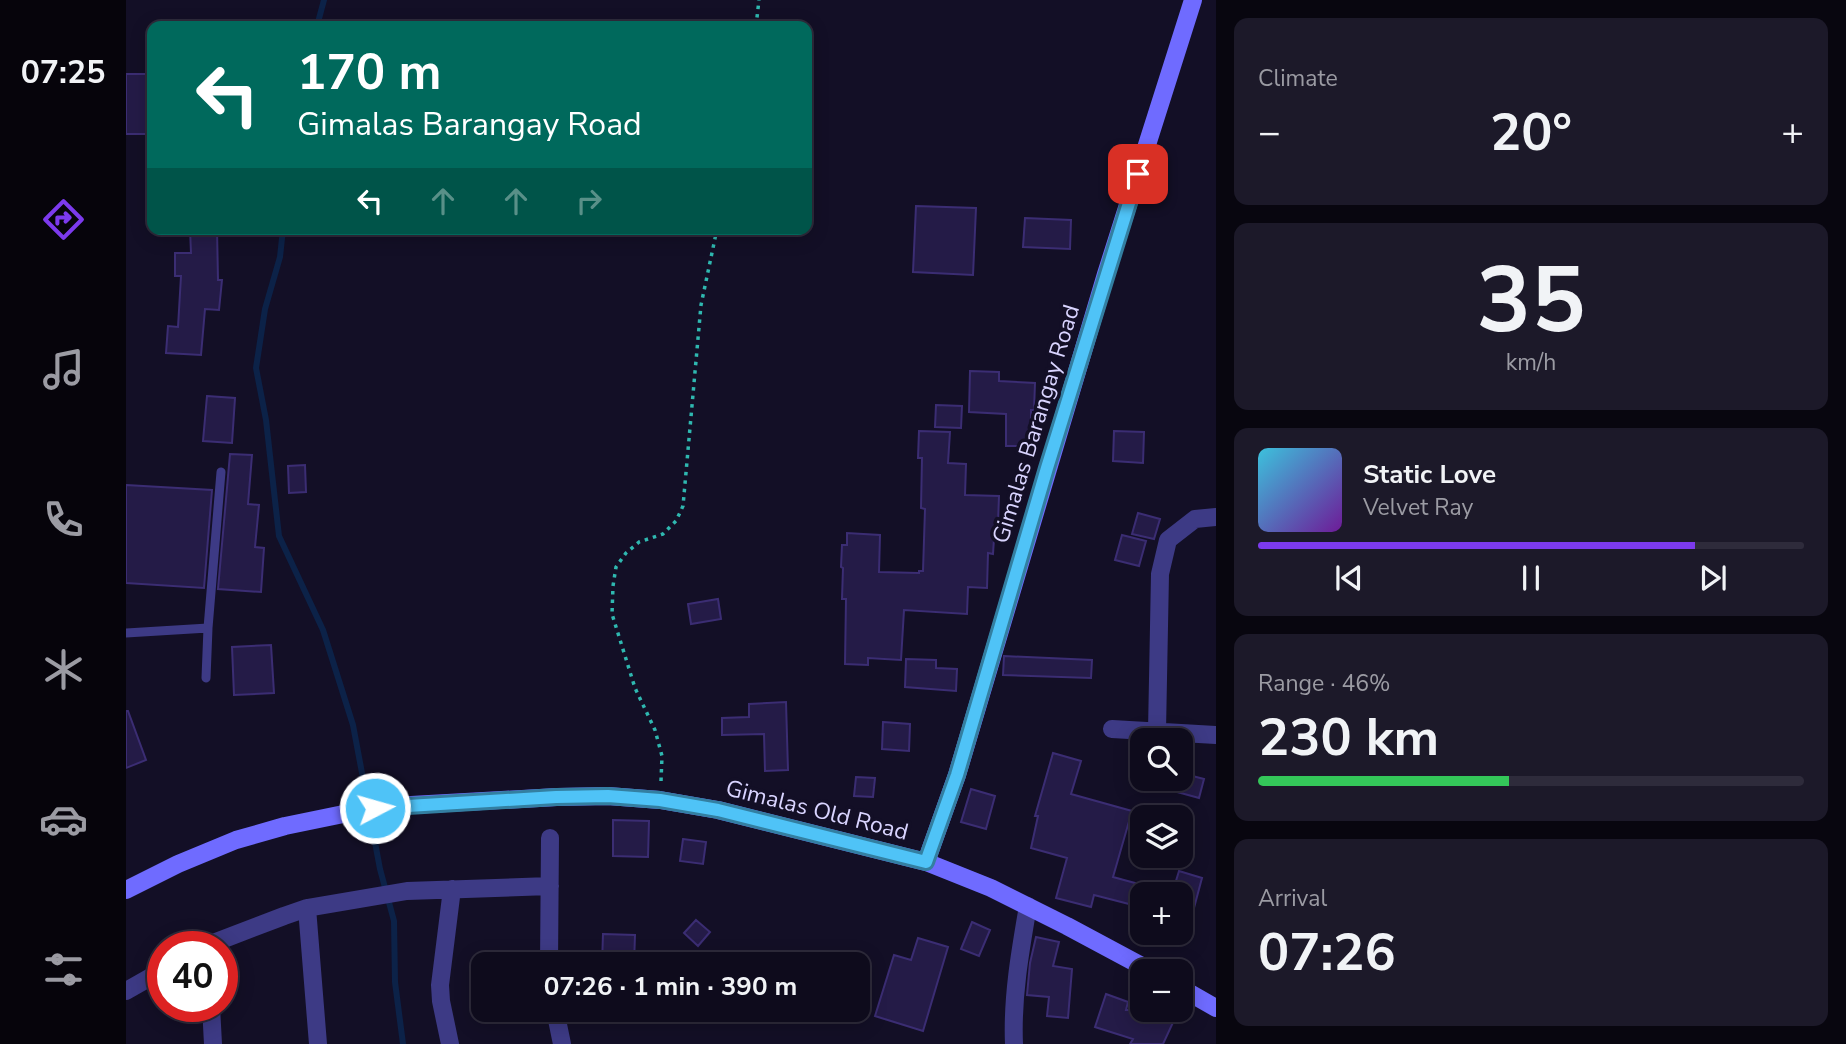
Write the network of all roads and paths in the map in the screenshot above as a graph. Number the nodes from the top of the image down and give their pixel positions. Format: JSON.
{"nodes":[{"id":1,"x":759,"y":0,"type":"edge"},
{"id":2,"x":1193,"y":0,"type":"edge"},
{"id":3,"x":757,"y":21,"type":"edge"},
{"id":4,"x":716,"y":235,"type":"edge"},
{"id":5,"x":221,"y":472,"type":"dead end"},
{"id":6,"x":1216,"y":517,"type":"edge"},
{"id":7,"x":208,"y":628,"type":"junction"},
{"id":8,"x":126,"y":633,"type":"edge"},
{"id":9,"x":206,"y":678,"type":"dead end"},
{"id":10,"x":1157,"y":728,"type":"edge"},
{"id":11,"x":1112,"y":729,"type":"dead end"},
{"id":12,"x":1130,"y":730,"type":"edge"},
{"id":13,"x":1193,"y":733,"type":"edge"},
{"id":14,"x":1216,"y":735,"type":"edge"},
{"id":15,"x":660,"y":800,"type":"junction"},
{"id":16,"x":550,"y":838,"type":"dead end"},
{"id":17,"x":926,"y":862,"type":"junction"},
{"id":18,"x":550,"y":886,"type":"junction"},
{"id":19,"x":452,"y":889,"type":"junction"},
{"id":20,"x":126,"y":890,"type":"edge"},
{"id":21,"x":1028,"y":906,"type":"junction"},
{"id":22,"x":307,"y":908,"type":"junction"},
{"id":23,"x":238,"y":934,"type":"edge"},
{"id":24,"x":550,"y":952,"type":"edge"},
{"id":25,"x":1130,"y":960,"type":"edge"},
{"id":26,"x":147,"y":979,"type":"edge"},
{"id":27,"x":126,"y":991,"type":"edge"},
{"id":28,"x":1193,"y":995,"type":"edge"},
{"id":29,"x":1216,"y":1008,"type":"edge"},
{"id":30,"x":212,"y":1022,"type":"edge"},
{"id":31,"x":557,"y":1022,"type":"edge"},
{"id":32,"x":213,"y":1044,"type":"edge"},
{"id":33,"x":318,"y":1044,"type":"edge"},
{"id":34,"x":450,"y":1044,"type":"edge"},
{"id":35,"x":562,"y":1044,"type":"edge"},
{"id":36,"x":1014,"y":1044,"type":"edge"}],
"edges":[{"from":1,"to":3,"type":"path"},
{"from":2,"to":17,"type":"street","name":"Gimalas Barangay Road"},
{"from":4,"to":15,"type":"path"},
{"from":5,"to":7,"type":"lane"},
{"from":6,"to":10,"type":"street"},
{"from":7,"to":8,"type":"lane"},
{"from":7,"to":9,"type":"lane"},
{"from":11,"to":12,"type":"street"},
{"from":13,"to":14,"type":"street"},
{"from":15,"to":17,"type":"street","name":"Gimalas Old Road"},
{"from":15,"to":20,"type":"street","name":"Gimalas Old Road"},
{"from":16,"to":18,"type":"street"},
{"from":17,"to":21,"type":"street","name":"Gimalas Old Road"},
{"from":18,"to":19,"type":"street"},
{"from":18,"to":24,"type":"street"},
{"from":19,"to":22,"type":"street"},
{"from":19,"to":34,"type":"street"},
{"from":21,"to":25,"type":"street","name":"Gimalas Old Road"},
{"from":21,"to":36,"type":"street"},
{"from":22,"to":23,"type":"street"},
{"from":22,"to":33,"type":"street"},
{"from":26,"to":27,"type":"street"},
{"from":28,"to":29,"type":"street"},
{"from":30,"to":32,"type":"street"},
{"from":31,"to":35,"type":"street"}]}
